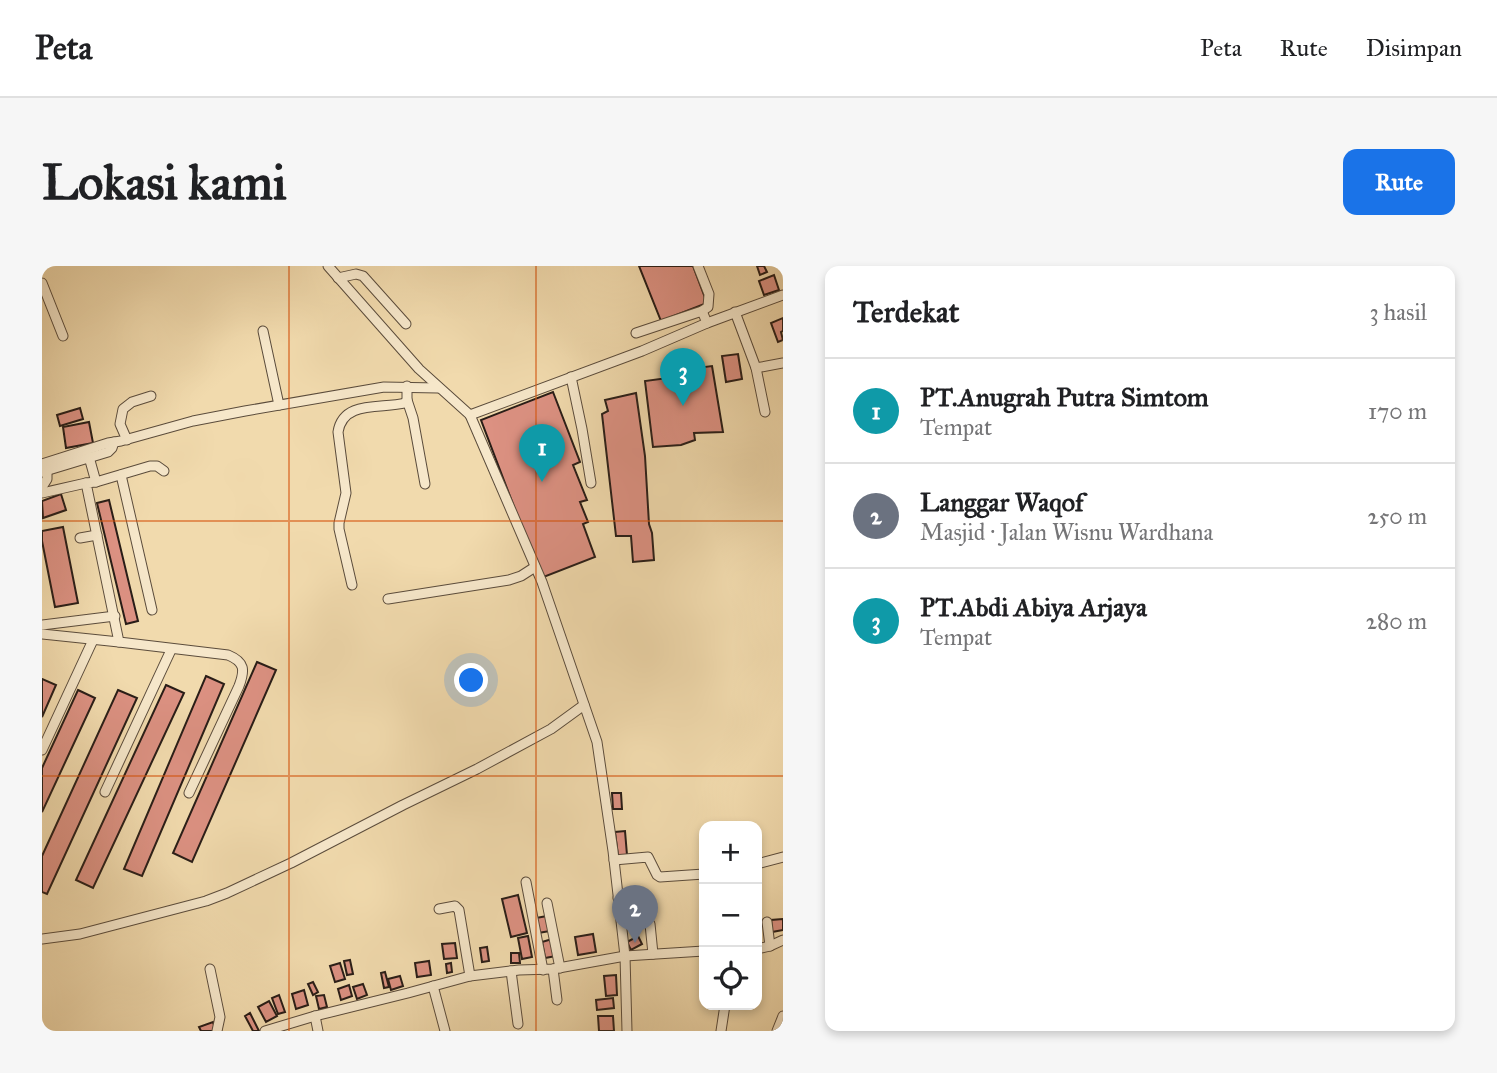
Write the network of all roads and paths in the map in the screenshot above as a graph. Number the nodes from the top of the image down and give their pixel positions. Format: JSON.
{"nodes":[{"id":1,"x":328,"y":266,"type":"edge"},
{"id":2,"x":698,"y":266,"type":"edge"},
{"id":3,"x":338,"y":278,"type":"junction"},
{"id":4,"x":42,"y":286,"type":"edge"},
{"id":5,"x":783,"y":295,"type":"edge"},
{"id":6,"x":702,"y":311,"type":"junction"},
{"id":7,"x":735,"y":313,"type":"junction"},
{"id":8,"x":707,"y":323,"type":"junction"},
{"id":9,"x":406,"y":324,"type":"dead end"},
{"id":10,"x":263,"y":331,"type":"dead end"},
{"id":11,"x":636,"y":333,"type":"dead end"},
{"id":12,"x":63,"y":336,"type":"dead end"},
{"id":13,"x":783,"y":363,"type":"edge"},
{"id":14,"x":756,"y":368,"type":"junction"},
{"id":15,"x":571,"y":377,"type":"junction"},
{"id":16,"x":407,"y":386,"type":"junction"},
{"id":17,"x":438,"y":388,"type":"junction"},
{"id":18,"x":151,"y":396,"type":"dead end"},
{"id":19,"x":408,"y":400,"type":"junction"},
{"id":20,"x":279,"y":405,"type":"junction"},
{"id":21,"x":765,"y":412,"type":"dead end"},
{"id":22,"x":470,"y":415,"type":"junction"},
{"id":23,"x":127,"y":440,"type":"junction"},
{"id":24,"x":114,"y":442,"type":"junction"},
{"id":25,"x":89,"y":457,"type":"junction"},
{"id":26,"x":44,"y":469,"type":"edge"},
{"id":27,"x":164,"y":471,"type":"dead end"},
{"id":28,"x":121,"y":475,"type":"junction"},
{"id":29,"x":91,"y":483,"type":"junction"},
{"id":30,"x":591,"y":483,"type":"dead end"},
{"id":31,"x":425,"y":484,"type":"dead end"},
{"id":32,"x":42,"y":487,"type":"edge"},
{"id":33,"x":42,"y":493,"type":"edge"},
{"id":34,"x":96,"y":535,"type":"junction"},
{"id":35,"x":80,"y":538,"type":"dead end"},
{"id":36,"x":535,"y":568,"type":"junction"},
{"id":37,"x":352,"y":585,"type":"dead end"},
{"id":38,"x":388,"y":599,"type":"dead end"},
{"id":39,"x":152,"y":610,"type":"dead end"},
{"id":40,"x":115,"y":616,"type":"junction"},
{"id":41,"x":42,"y":625,"type":"edge"},
{"id":42,"x":42,"y":634,"type":"edge"},
{"id":43,"x":93,"y":640,"type":"junction"},
{"id":44,"x":119,"y":642,"type":"junction"},
{"id":45,"x":171,"y":650,"type":"junction"},
{"id":46,"x":584,"y":705,"type":"junction"},
{"id":47,"x":42,"y":750,"type":"edge"},
{"id":48,"x":105,"y":792,"type":"dead end"},
{"id":49,"x":188,"y":793,"type":"dead end"},
{"id":50,"x":783,"y":857,"type":"edge"},
{"id":51,"x":614,"y":860,"type":"junction"},
{"id":52,"x":762,"y":863,"type":"edge"},
{"id":53,"x":699,"y":874,"type":"edge"},
{"id":54,"x":526,"y":882,"type":"dead end"},
{"id":55,"x":640,"y":897,"type":"dead end"},
{"id":56,"x":618,"y":898,"type":"junction"},
{"id":57,"x":547,"y":903,"type":"dead end"},
{"id":58,"x":439,"y":909,"type":"dead end"},
{"id":59,"x":767,"y":922,"type":"dead end"},
{"id":60,"x":650,"y":924,"type":"dead end"},
{"id":61,"x":42,"y":939,"type":"edge"},
{"id":62,"x":783,"y":940,"type":"edge"},
{"id":63,"x":770,"y":946,"type":"junction"},
{"id":64,"x":762,"y":948,"type":"edge"},
{"id":65,"x":699,"y":951,"type":"edge"},
{"id":66,"x":653,"y":954,"type":"junction"},
{"id":67,"x":625,"y":956,"type":"junction"},
{"id":68,"x":556,"y":968,"type":"junction"},
{"id":69,"x":210,"y":969,"type":"dead end"},
{"id":70,"x":542,"y":970,"type":"junction"},
{"id":71,"x":511,"y":971,"type":"junction"},
{"id":72,"x":470,"y":976,"type":"junction"},
{"id":73,"x":433,"y":986,"type":"junction"},
{"id":74,"x":557,"y":1000,"type":"dead end"},
{"id":75,"x":724,"y":1010,"type":"edge"},
{"id":76,"x":315,"y":1016,"type":"junction"},
{"id":77,"x":783,"y":1016,"type":"edge"},
{"id":78,"x":517,"y":1024,"type":"dead end"},
{"id":79,"x":217,"y":1031,"type":"edge"},
{"id":80,"x":265,"y":1031,"type":"edge"},
{"id":81,"x":318,"y":1031,"type":"edge"},
{"id":82,"x":445,"y":1031,"type":"edge"},
{"id":83,"x":627,"y":1031,"type":"edge"},
{"id":84,"x":721,"y":1031,"type":"edge"},
{"id":85,"x":777,"y":1031,"type":"edge"}],
"edges":[{"from":1,"to":3,"type":"street"},
{"from":2,"to":6,"type":"street"},
{"from":3,"to":9,"type":"street"},
{"from":3,"to":17,"type":"street"},
{"from":4,"to":12,"type":"street"},
{"from":5,"to":7,"type":"street"},
{"from":6,"to":8,"type":"street"},
{"from":6,"to":11,"type":"street"},
{"from":7,"to":8,"type":"street"},
{"from":7,"to":14,"type":"street"},
{"from":8,"to":15,"type":"street"},
{"from":10,"to":20,"type":"street"},
{"from":13,"to":14,"type":"street"},
{"from":14,"to":21,"type":"street"},
{"from":15,"to":22,"type":"street"},
{"from":15,"to":30,"type":"street"},
{"from":16,"to":17,"type":"street"},
{"from":16,"to":19,"type":"street"},
{"from":16,"to":20,"type":"street"},
{"from":17,"to":22,"type":"street"},
{"from":18,"to":23,"type":"street"},
{"from":19,"to":31,"type":"street"},
{"from":19,"to":37,"type":"street"},
{"from":20,"to":23,"type":"street"},
{"from":22,"to":36,"type":"street"},
{"from":23,"to":24,"type":"street"},
{"from":24,"to":25,"type":"street"},
{"from":24,"to":26,"type":"street"},
{"from":25,"to":26,"type":"street"},
{"from":25,"to":29,"type":"street"},
{"from":26,"to":32,"type":"street"},
{"from":27,"to":28,"type":"street"},
{"from":28,"to":29,"type":"street"},
{"from":28,"to":39,"type":"street"},
{"from":29,"to":33,"type":"street"},
{"from":29,"to":34,"type":"street"},
{"from":34,"to":35,"type":"street"},
{"from":34,"to":40,"type":"street"},
{"from":36,"to":38,"type":"street"},
{"from":36,"to":46,"type":"street"},
{"from":40,"to":41,"type":"street"},
{"from":40,"to":44,"type":"street"},
{"from":42,"to":43,"type":"street"},
{"from":43,"to":44,"type":"street"},
{"from":43,"to":47,"type":"street"},
{"from":44,"to":45,"type":"street"},
{"from":45,"to":48,"type":"street"},
{"from":45,"to":49,"type":"street"},
{"from":46,"to":51,"type":"street"},
{"from":46,"to":61,"type":"street"},
{"from":50,"to":52,"type":"street"},
{"from":51,"to":53,"type":"street"},
{"from":51,"to":56,"type":"street"},
{"from":54,"to":70,"type":"street"},
{"from":55,"to":56,"type":"street"},
{"from":56,"to":67,"type":"street"},
{"from":57,"to":68,"type":"street"},
{"from":58,"to":72,"type":"street"},
{"from":59,"to":63,"type":"street"},
{"from":60,"to":66,"type":"street"},
{"from":62,"to":63,"type":"street"},
{"from":63,"to":64,"type":"street"},
{"from":65,"to":66,"type":"street"},
{"from":66,"to":67,"type":"street"},
{"from":67,"to":68,"type":"street"},
{"from":67,"to":83,"type":"street"},
{"from":68,"to":70,"type":"street"},
{"from":68,"to":74,"type":"street"},
{"from":69,"to":79,"type":"street"},
{"from":70,"to":71,"type":"street"},
{"from":71,"to":72,"type":"street"},
{"from":71,"to":78,"type":"street"},
{"from":72,"to":73,"type":"street"},
{"from":73,"to":76,"type":"street"},
{"from":73,"to":82,"type":"street"},
{"from":75,"to":84,"type":"street"},
{"from":76,"to":80,"type":"street"},
{"from":76,"to":81,"type":"street"},
{"from":77,"to":85,"type":"street"}]}
